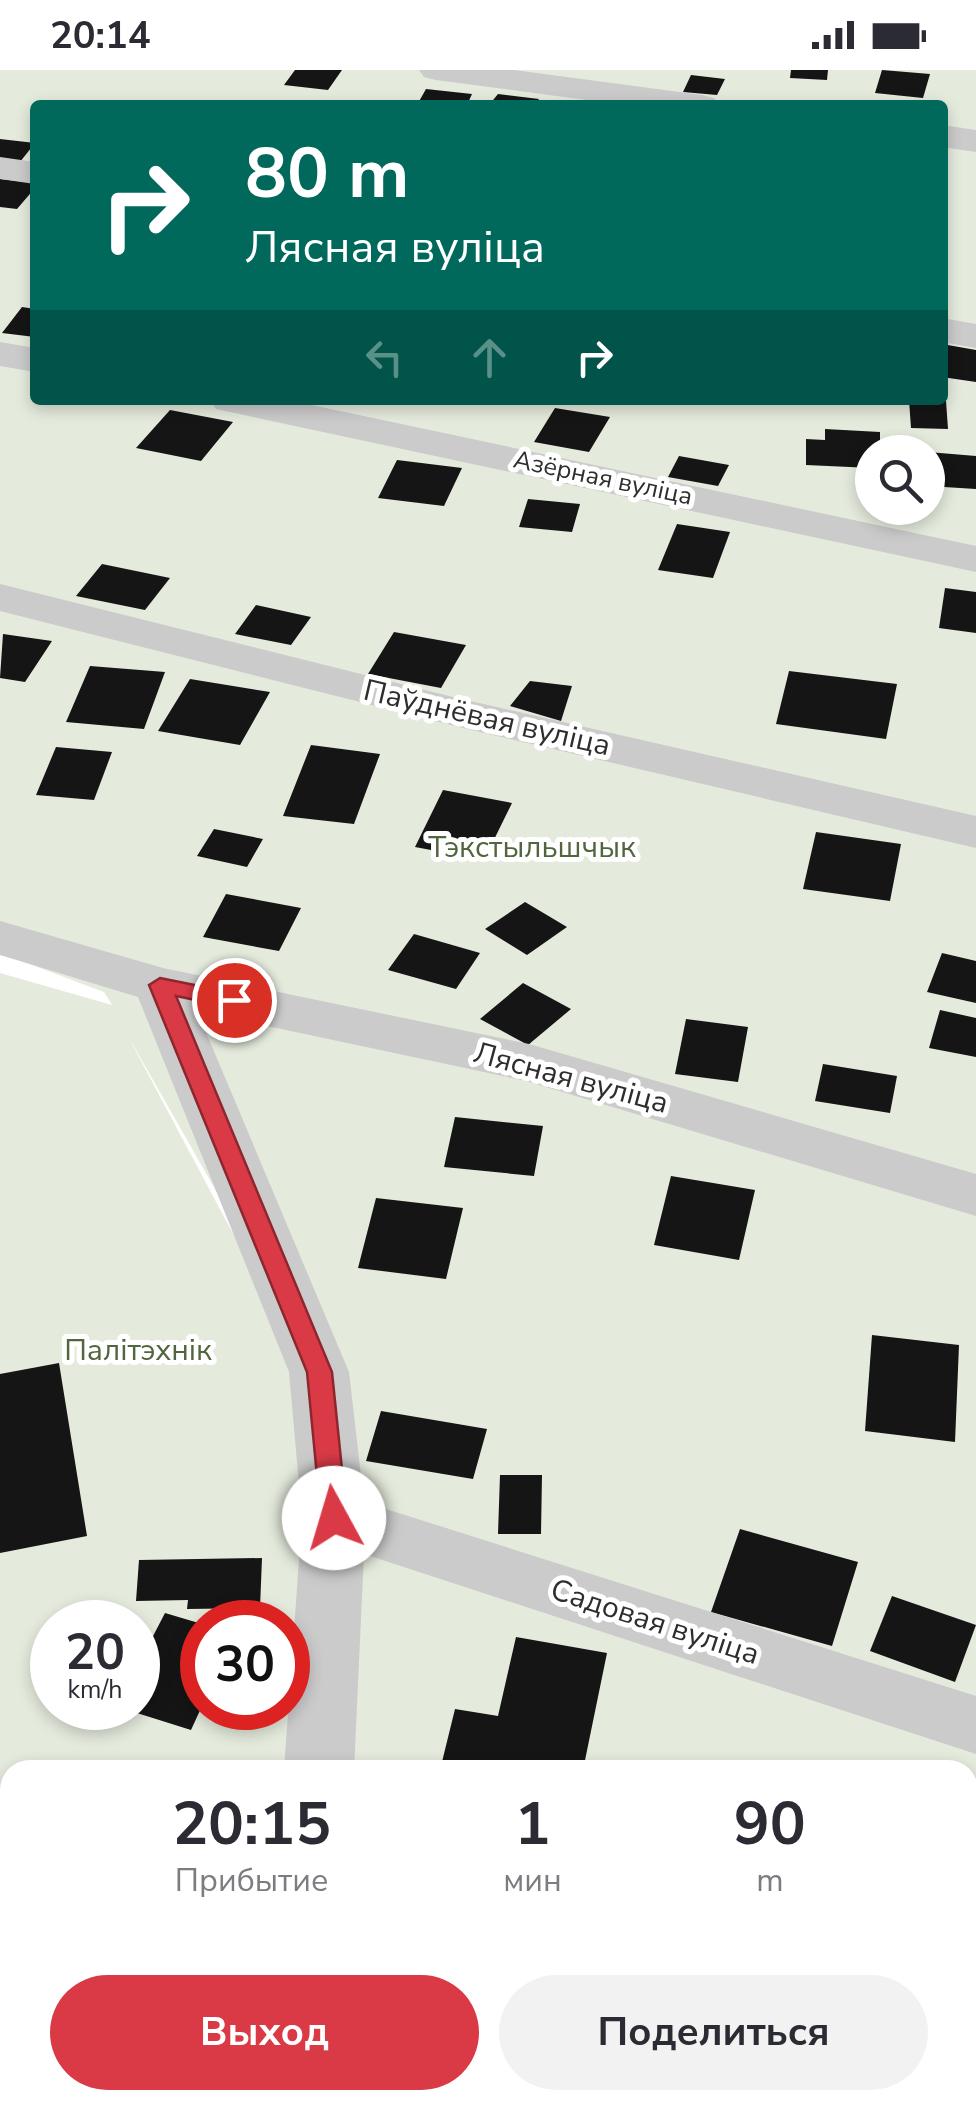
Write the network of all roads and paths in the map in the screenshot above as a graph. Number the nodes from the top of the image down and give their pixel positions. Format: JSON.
{"nodes":[{"id":1,"x":436,"y":70,"type":"edge"},
{"id":2,"x":664,"y":100,"type":"edge"},
{"id":3,"x":948,"y":137,"type":"edge"},
{"id":4,"x":976,"y":141,"type":"edge"},
{"id":5,"x":0,"y":168,"type":"edge"},
{"id":6,"x":30,"y":172,"type":"edge"},
{"id":7,"x":948,"y":331,"type":"edge"},
{"id":8,"x":976,"y":336,"type":"edge"},
{"id":9,"x":0,"y":354,"type":"edge"},
{"id":10,"x":30,"y":359,"type":"edge"},
{"id":11,"x":253,"y":405,"type":"edge"},
{"id":12,"x":976,"y":559,"type":"edge"},
{"id":13,"x":0,"y":597,"type":"edge"},
{"id":14,"x":976,"y":832,"type":"edge"},
{"id":15,"x":0,"y":938,"type":"edge"},
{"id":16,"x":160,"y":985,"type":"junction"},
{"id":17,"x":976,"y":1195,"type":"edge"},
{"id":18,"x":334,"y":1518,"type":"junction"},
{"id":19,"x":976,"y":1726,"type":"edge"},
{"id":20,"x":320,"y":1760,"type":"edge"}],
"edges":[{"from":1,"to":2,"type":"street"},
{"from":3,"to":4,"type":"street"},
{"from":5,"to":6,"type":"street"},
{"from":7,"to":8,"type":"street"},
{"from":9,"to":10,"type":"street"},
{"from":11,"to":12,"type":"street","name":"Азёрная вуліца"},
{"from":13,"to":14,"type":"street","name":"Паўднёвая вуліца"},
{"from":15,"to":16,"type":"street","name":"Лясная вуліца"},
{"from":16,"to":17,"type":"street","name":"Лясная вуліца"},
{"from":16,"to":18,"type":"street"},
{"from":18,"to":19,"type":"street","name":"Садовая вуліца"},
{"from":18,"to":20,"type":"street"}]}
